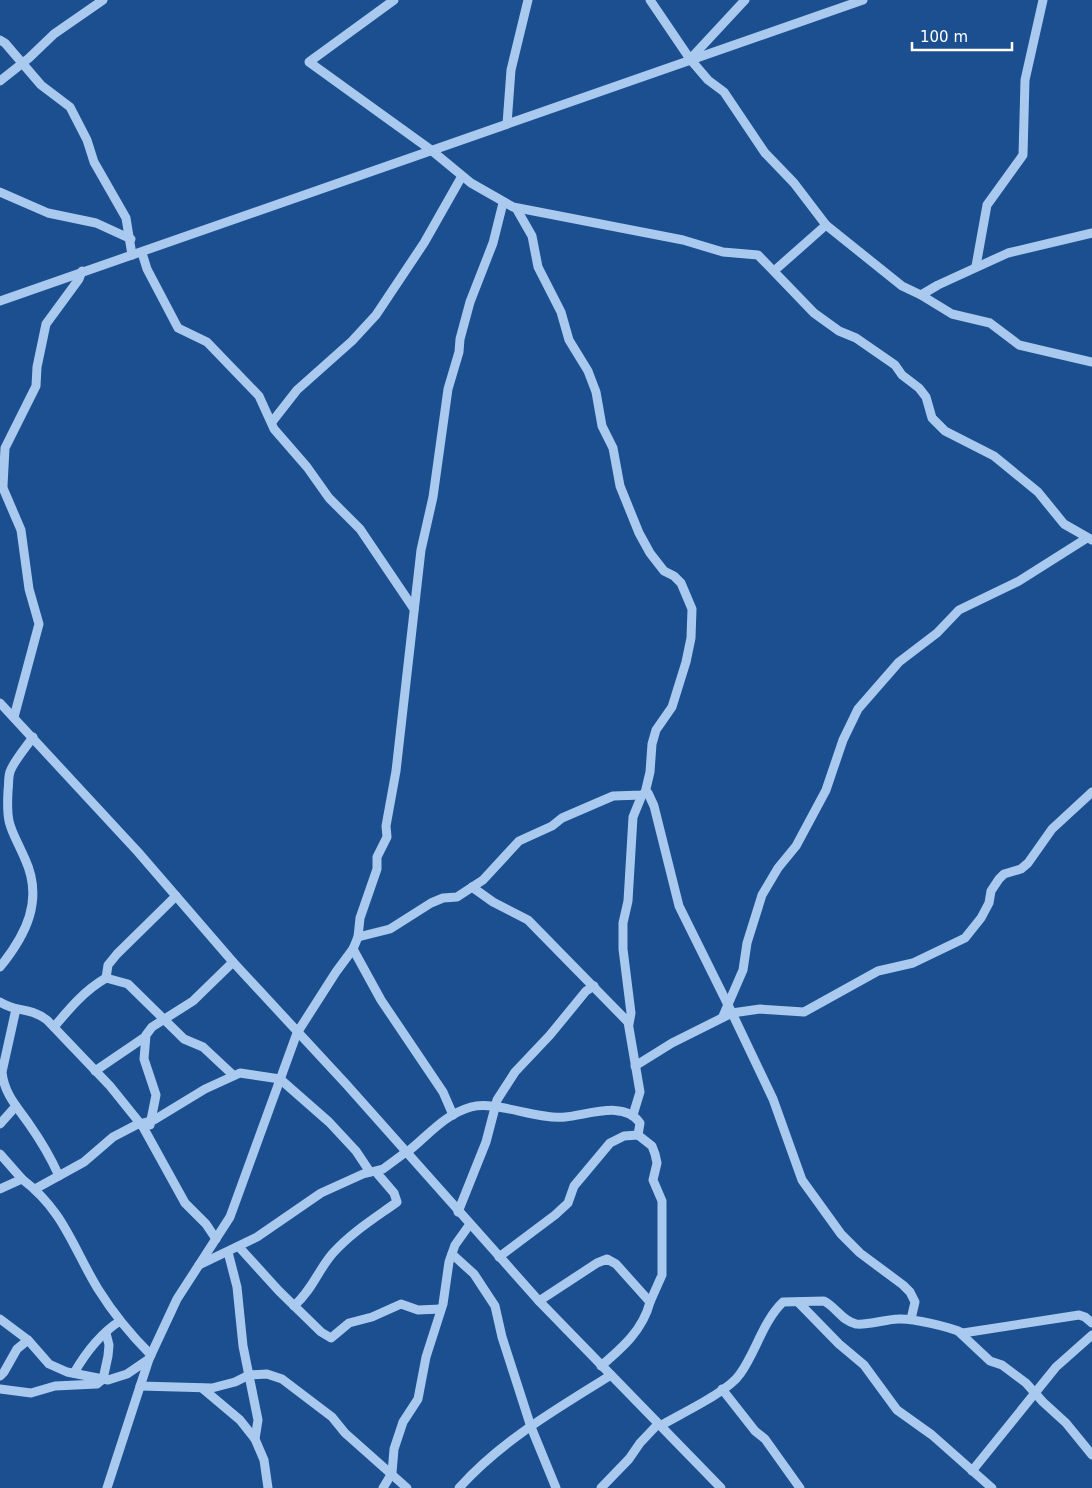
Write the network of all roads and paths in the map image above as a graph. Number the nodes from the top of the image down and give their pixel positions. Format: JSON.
{"nodes":[{"id":1,"x":103,"y":0,"type":"edge"},
{"id":2,"x":394,"y":0,"type":"edge"},
{"id":3,"x":528,"y":0,"type":"edge"},
{"id":4,"x":650,"y":0,"type":"edge"},
{"id":5,"x":745,"y":0,"type":"edge"},
{"id":6,"x":863,"y":0,"type":"edge"},
{"id":7,"x":1043,"y":0,"type":"edge"},
{"id":8,"x":0,"y":40,"type":"edge"},
{"id":9,"x":690,"y":59,"type":"junction"},
{"id":10,"x":22,"y":64,"type":"junction"},
{"id":11,"x":0,"y":81,"type":"edge"},
{"id":12,"x":507,"y":124,"type":"junction"},
{"id":13,"x":431,"y":150,"type":"junction"},
{"id":14,"x":462,"y":176,"type":"junction"},
{"id":15,"x":0,"y":192,"type":"edge"},
{"id":16,"x":503,"y":203,"type":"junction"},
{"id":17,"x":516,"y":208,"type":"junction"},
{"id":18,"x":826,"y":225,"type":"junction"},
{"id":19,"x":1092,"y":233,"type":"edge"},
{"id":20,"x":131,"y":239,"type":"junction"},
{"id":21,"x":142,"y":252,"type":"junction"},
{"id":22,"x":132,"y":255,"type":"junction"},
{"id":23,"x":976,"y":266,"type":"junction"},
{"id":24,"x":774,"y":270,"type":"junction"},
{"id":25,"x":82,"y":271,"type":"junction"},
{"id":26,"x":921,"y":295,"type":"junction"},
{"id":27,"x":0,"y":301,"type":"edge"},
{"id":28,"x":1092,"y":362,"type":"edge"},
{"id":29,"x":272,"y":422,"type":"junction"},
{"id":30,"x":2,"y":484,"type":"edge"},
{"id":31,"x":1090,"y":539,"type":"edge"},
{"id":32,"x":414,"y":609,"type":"junction"},
{"id":33,"x":0,"y":703,"type":"edge"},
{"id":34,"x":14,"y":717,"type":"junction"},
{"id":35,"x":33,"y":737,"type":"junction"},
{"id":36,"x":1092,"y":792,"type":"edge"},
{"id":37,"x":644,"y":794,"type":"junction"},
{"id":38,"x":7,"y":806,"type":"junction"},
{"id":39,"x":0,"y":821,"type":"edge"},
{"id":40,"x":472,"y":887,"type":"junction"},
{"id":41,"x":176,"y":896,"type":"junction"},
{"id":42,"x":358,"y":937,"type":"junction"},
{"id":43,"x":354,"y":949,"type":"junction"},
{"id":44,"x":233,"y":962,"type":"junction"},
{"id":45,"x":0,"y":967,"type":"edge"},
{"id":46,"x":106,"y":978,"type":"junction"},
{"id":47,"x":591,"y":983,"type":"junction"},
{"id":48,"x":0,"y":1002,"type":"edge"},
{"id":49,"x":16,"y":1009,"type":"junction"},
{"id":50,"x":730,"y":1009,"type":"junction"},
{"id":51,"x":166,"y":1020,"type":"junction"},
{"id":52,"x":630,"y":1024,"type":"junction"},
{"id":53,"x":54,"y":1027,"type":"junction"},
{"id":54,"x":297,"y":1033,"type":"junction"},
{"id":55,"x":146,"y":1037,"type":"junction"},
{"id":56,"x":635,"y":1066,"type":"junction"},
{"id":57,"x":95,"y":1071,"type":"junction"},
{"id":58,"x":233,"y":1075,"type":"junction"},
{"id":59,"x":280,"y":1079,"type":"junction"},
{"id":60,"x":16,"y":1106,"type":"junction"},
{"id":61,"x":495,"y":1108,"type":"junction"},
{"id":62,"x":454,"y":1115,"type":"junction"},
{"id":63,"x":633,"y":1115,"type":"junction"},
{"id":64,"x":150,"y":1122,"type":"junction"},
{"id":65,"x":0,"y":1124,"type":"edge"},
{"id":66,"x":139,"y":1124,"type":"junction"},
{"id":67,"x":148,"y":1135,"type":"junction"},
{"id":68,"x":638,"y":1135,"type":"junction"},
{"id":69,"x":406,"y":1152,"type":"junction"},
{"id":70,"x":0,"y":1154,"type":"edge"},
{"id":71,"x":373,"y":1172,"type":"junction"},
{"id":72,"x":59,"y":1176,"type":"junction"},
{"id":73,"x":22,"y":1180,"type":"junction"},
{"id":74,"x":0,"y":1189,"type":"edge"},
{"id":75,"x":34,"y":1189,"type":"junction"},
{"id":76,"x":458,"y":1212,"type":"junction"},
{"id":77,"x":470,"y":1224,"type":"junction"},
{"id":78,"x":216,"y":1239,"type":"junction"},
{"id":79,"x":239,"y":1246,"type":"junction"},
{"id":80,"x":228,"y":1252,"type":"junction"},
{"id":81,"x":452,"y":1254,"type":"junction"},
{"id":82,"x":499,"y":1257,"type":"junction"},
{"id":83,"x":199,"y":1265,"type":"junction"},
{"id":84,"x":539,"y":1301,"type":"junction"},
{"id":85,"x":650,"y":1302,"type":"junction"},
{"id":86,"x":798,"y":1302,"type":"junction"},
{"id":87,"x":294,"y":1306,"type":"junction"},
{"id":88,"x":441,"y":1309,"type":"junction"},
{"id":89,"x":911,"y":1319,"type":"junction"},
{"id":90,"x":0,"y":1320,"type":"edge"},
{"id":91,"x":120,"y":1321,"type":"junction"},
{"id":92,"x":1092,"y":1323,"type":"edge"},
{"id":93,"x":957,"y":1330,"type":"junction"},
{"id":94,"x":106,"y":1333,"type":"junction"},
{"id":95,"x":1092,"y":1335,"type":"edge"},
{"id":96,"x":28,"y":1340,"type":"junction"},
{"id":97,"x":150,"y":1357,"type":"junction"},
{"id":98,"x":601,"y":1366,"type":"junction"},
{"id":99,"x":74,"y":1373,"type":"junction"},
{"id":100,"x":249,"y":1375,"type":"junction"},
{"id":101,"x":611,"y":1375,"type":"junction"},
{"id":102,"x":0,"y":1376,"type":"edge"},
{"id":103,"x":103,"y":1379,"type":"junction"},
{"id":104,"x":140,"y":1386,"type":"junction"},
{"id":105,"x":202,"y":1388,"type":"junction"},
{"id":106,"x":0,"y":1389,"type":"edge"},
{"id":107,"x":722,"y":1389,"type":"junction"},
{"id":108,"x":1035,"y":1394,"type":"junction"},
{"id":109,"x":659,"y":1425,"type":"junction"},
{"id":110,"x":531,"y":1427,"type":"junction"},
{"id":111,"x":256,"y":1439,"type":"junction"},
{"id":112,"x":1092,"y":1455,"type":"edge"},
{"id":113,"x":972,"y":1471,"type":"junction"},
{"id":114,"x":392,"y":1473,"type":"junction"},
{"id":115,"x":270,"y":1486,"type":"edge"},
{"id":116,"x":107,"y":1488,"type":"edge"},
{"id":117,"x":383,"y":1488,"type":"edge"},
{"id":118,"x":407,"y":1488,"type":"edge"},
{"id":119,"x":459,"y":1488,"type":"edge"},
{"id":120,"x":556,"y":1488,"type":"edge"},
{"id":121,"x":601,"y":1488,"type":"edge"},
{"id":122,"x":721,"y":1488,"type":"edge"},
{"id":123,"x":800,"y":1488,"type":"edge"},
{"id":124,"x":992,"y":1488,"type":"edge"}],
"edges":[{"from":1,"to":10,"type":"street"},
{"from":2,"to":13,"type":"street"},
{"from":3,"to":12,"type":"street"},
{"from":4,"to":9,"type":"street"},
{"from":5,"to":9,"type":"street"},
{"from":6,"to":9,"type":"street"},
{"from":7,"to":23,"type":"street"},
{"from":8,"to":10,"type":"street"},
{"from":9,"to":12,"type":"street"},
{"from":9,"to":18,"type":"street"},
{"from":10,"to":11,"type":"street"},
{"from":10,"to":20,"type":"street"},
{"from":12,"to":13,"type":"street"},
{"from":13,"to":14,"type":"street"},
{"from":13,"to":21,"type":"street"},
{"from":14,"to":16,"type":"street"},
{"from":14,"to":29,"type":"street"},
{"from":15,"to":20,"type":"street"},
{"from":16,"to":17,"type":"street"},
{"from":16,"to":32,"type":"street"},
{"from":17,"to":24,"type":"street"},
{"from":17,"to":37,"type":"street"},
{"from":18,"to":24,"type":"street"},
{"from":18,"to":26,"type":"street"},
{"from":19,"to":23,"type":"street"},
{"from":20,"to":22,"type":"street"},
{"from":21,"to":22,"type":"street"},
{"from":21,"to":29,"type":"street"},
{"from":22,"to":25,"type":"street"},
{"from":23,"to":26,"type":"street"},
{"from":24,"to":31,"type":"street"},
{"from":25,"to":27,"type":"street"},
{"from":25,"to":30,"type":"street"},
{"from":26,"to":28,"type":"street"},
{"from":29,"to":32,"type":"street"},
{"from":30,"to":34,"type":"street"},
{"from":31,"to":50,"type":"street"},
{"from":32,"to":42,"type":"street"},
{"from":33,"to":34,"type":"street"},
{"from":34,"to":35,"type":"street"},
{"from":35,"to":38,"type":"street"},
{"from":35,"to":41,"type":"street"},
{"from":36,"to":50,"type":"street"},
{"from":37,"to":40,"type":"street"},
{"from":37,"to":50,"type":"street"},
{"from":37,"to":52,"type":"street"},
{"from":38,"to":39,"type":"street"},
{"from":38,"to":45,"type":"street"},
{"from":40,"to":42,"type":"street"},
{"from":40,"to":47,"type":"street"},
{"from":41,"to":44,"type":"street"},
{"from":41,"to":46,"type":"street"},
{"from":42,"to":43,"type":"street"},
{"from":43,"to":54,"type":"street"},
{"from":43,"to":62,"type":"street"},
{"from":44,"to":51,"type":"street"},
{"from":44,"to":54,"type":"street"},
{"from":46,"to":51,"type":"street"},
{"from":46,"to":53,"type":"street"},
{"from":47,"to":52,"type":"street"},
{"from":47,"to":61,"type":"street"},
{"from":48,"to":49,"type":"street"},
{"from":49,"to":53,"type":"street"},
{"from":49,"to":60,"type":"street"},
{"from":50,"to":56,"type":"street"},
{"from":50,"to":89,"type":"street"},
{"from":51,"to":55,"type":"street"},
{"from":51,"to":58,"type":"street"},
{"from":52,"to":56,"type":"street"},
{"from":53,"to":57,"type":"street"},
{"from":54,"to":59,"type":"street"},
{"from":54,"to":69,"type":"street"},
{"from":55,"to":57,"type":"street"},
{"from":55,"to":64,"type":"street"},
{"from":56,"to":63,"type":"street"},
{"from":57,"to":66,"type":"street"},
{"from":58,"to":59,"type":"street"},
{"from":58,"to":64,"type":"street"},
{"from":59,"to":71,"type":"street"},
{"from":59,"to":78,"type":"street"},
{"from":60,"to":65,"type":"street"},
{"from":60,"to":72,"type":"street"},
{"from":61,"to":62,"type":"street"},
{"from":61,"to":63,"type":"street"},
{"from":61,"to":76,"type":"street"},
{"from":62,"to":69,"type":"street"},
{"from":63,"to":68,"type":"street"},
{"from":64,"to":66,"type":"street"},
{"from":64,"to":67,"type":"street"},
{"from":66,"to":67,"type":"street"},
{"from":66,"to":72,"type":"street"},
{"from":67,"to":78,"type":"street"},
{"from":68,"to":82,"type":"street"},
{"from":68,"to":85,"type":"street"},
{"from":69,"to":71,"type":"street"},
{"from":69,"to":76,"type":"street"},
{"from":70,"to":73,"type":"street"},
{"from":71,"to":79,"type":"street"},
{"from":71,"to":87,"type":"street"},
{"from":72,"to":75,"type":"street"},
{"from":73,"to":74,"type":"street"},
{"from":73,"to":75,"type":"street"},
{"from":75,"to":91,"type":"street"},
{"from":76,"to":77,"type":"street"},
{"from":77,"to":81,"type":"street"},
{"from":77,"to":82,"type":"street"},
{"from":78,"to":83,"type":"street"},
{"from":79,"to":80,"type":"street"},
{"from":79,"to":87,"type":"street"},
{"from":80,"to":83,"type":"street"},
{"from":80,"to":100,"type":"street"},
{"from":81,"to":88,"type":"street"},
{"from":81,"to":110,"type":"street"},
{"from":82,"to":84,"type":"street"},
{"from":83,"to":97,"type":"street"},
{"from":84,"to":85,"type":"street"},
{"from":84,"to":98,"type":"street"},
{"from":85,"to":98,"type":"street"},
{"from":86,"to":89,"type":"street"},
{"from":86,"to":107,"type":"street"},
{"from":86,"to":113,"type":"street"},
{"from":87,"to":88,"type":"street"},
{"from":88,"to":114,"type":"street"},
{"from":89,"to":93,"type":"street"},
{"from":90,"to":96,"type":"street"},
{"from":91,"to":94,"type":"street"},
{"from":91,"to":97,"type":"street"},
{"from":92,"to":93,"type":"street"},
{"from":93,"to":108,"type":"street"},
{"from":94,"to":99,"type":"street"},
{"from":94,"to":103,"type":"street"},
{"from":95,"to":108,"type":"street"},
{"from":96,"to":99,"type":"street"},
{"from":96,"to":102,"type":"street"},
{"from":97,"to":103,"type":"street"},
{"from":97,"to":104,"type":"street"},
{"from":98,"to":101,"type":"street"},
{"from":99,"to":103,"type":"street"},
{"from":100,"to":105,"type":"street"},
{"from":100,"to":111,"type":"street"},
{"from":100,"to":114,"type":"street"},
{"from":101,"to":109,"type":"street"},
{"from":101,"to":110,"type":"street"},
{"from":103,"to":106,"type":"street"},
{"from":104,"to":105,"type":"street"},
{"from":104,"to":116,"type":"street"},
{"from":105,"to":111,"type":"street"},
{"from":107,"to":109,"type":"street"},
{"from":107,"to":123,"type":"street"},
{"from":108,"to":112,"type":"street"},
{"from":108,"to":113,"type":"street"},
{"from":109,"to":121,"type":"street"},
{"from":109,"to":122,"type":"street"},
{"from":110,"to":119,"type":"street"},
{"from":110,"to":120,"type":"street"},
{"from":111,"to":115,"type":"street"},
{"from":113,"to":124,"type":"street"},
{"from":114,"to":117,"type":"street"},
{"from":114,"to":118,"type":"street"}]}
